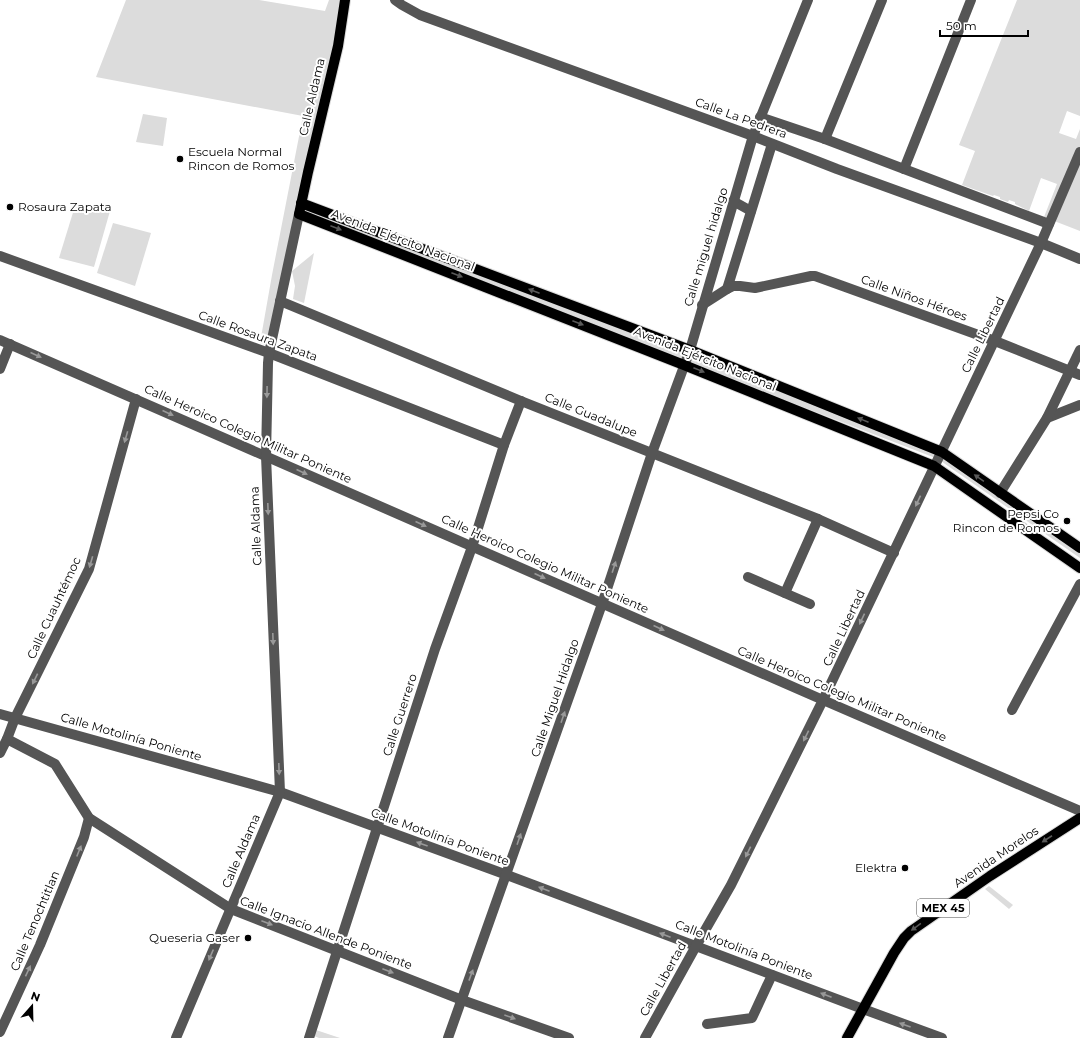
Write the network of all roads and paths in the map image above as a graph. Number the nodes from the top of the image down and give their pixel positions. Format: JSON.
{"nodes":[{"id":1,"x":345,"y":0,"type":"edge"},
{"id":2,"x":395,"y":0,"type":"edge"},
{"id":3,"x":808,"y":0,"type":"edge"},
{"id":4,"x":882,"y":0,"type":"edge"},
{"id":5,"x":971,"y":0,"type":"edge"},
{"id":6,"x":760,"y":117,"type":"junction"},
{"id":7,"x":753,"y":136,"type":"junction"},
{"id":8,"x":825,"y":139,"type":"junction"},
{"id":9,"x":772,"y":144,"type":"junction"},
{"id":10,"x":1080,"y":152,"type":"edge"},
{"id":11,"x":904,"y":169,"type":"junction"},
{"id":12,"x":733,"y":201,"type":"junction"},
{"id":13,"x":300,"y":208,"type":"junction"},
{"id":14,"x":751,"y":211,"type":"junction"},
{"id":15,"x":1049,"y":224,"type":"junction"},
{"id":16,"x":1041,"y":243,"type":"junction"},
{"id":17,"x":0,"y":256,"type":"edge"},
{"id":18,"x":1080,"y":259,"type":"edge"},
{"id":19,"x":727,"y":288,"type":"junction"},
{"id":20,"x":280,"y":301,"type":"junction"},
{"id":21,"x":702,"y":305,"type":"junction"},
{"id":22,"x":0,"y":340,"type":"edge"},
{"id":23,"x":995,"y":341,"type":"junction"},
{"id":24,"x":10,"y":344,"type":"junction"},
{"id":25,"x":690,"y":350,"type":"junction"},
{"id":26,"x":1080,"y":350,"type":"edge"},
{"id":27,"x":269,"y":353,"type":"junction"},
{"id":28,"x":684,"y":365,"type":"junction"},
{"id":29,"x":0,"y":369,"type":"edge"},
{"id":30,"x":1070,"y":371,"type":"junction"},
{"id":31,"x":1080,"y":375,"type":"edge"},
{"id":32,"x":136,"y":399,"type":"junction"},
{"id":33,"x":520,"y":401,"type":"junction"},
{"id":34,"x":1080,"y":405,"type":"edge"},
{"id":35,"x":1047,"y":418,"type":"junction"},
{"id":36,"x":504,"y":446,"type":"junction"},
{"id":37,"x":942,"y":452,"type":"junction"},
{"id":38,"x":652,"y":453,"type":"junction"},
{"id":39,"x":266,"y":456,"type":"junction"},
{"id":40,"x":934,"y":466,"type":"junction"},
{"id":41,"x":1000,"y":493,"type":"junction"},
{"id":42,"x":818,"y":519,"type":"junction"},
{"id":43,"x":472,"y":547,"type":"junction"},
{"id":44,"x":1080,"y":548,"type":"edge"},
{"id":45,"x":894,"y":553,"type":"junction"},
{"id":46,"x":1080,"y":568,"type":"edge"},
{"id":47,"x":748,"y":577,"type":"dead end"},
{"id":48,"x":1080,"y":584,"type":"edge"},
{"id":49,"x":785,"y":593,"type":"junction"},
{"id":50,"x":602,"y":604,"type":"junction"},
{"id":51,"x":810,"y":604,"type":"dead end"},
{"id":52,"x":823,"y":700,"type":"junction"},
{"id":53,"x":1012,"y":710,"type":"dead end"},
{"id":54,"x":0,"y":714,"type":"edge"},
{"id":55,"x":15,"y":718,"type":"junction"},
{"id":56,"x":7,"y":739,"type":"junction"},
{"id":57,"x":0,"y":752,"type":"edge"},
{"id":58,"x":280,"y":792,"type":"junction"},
{"id":59,"x":1080,"y":811,"type":"edge"},
{"id":60,"x":89,"y":818,"type":"junction"},
{"id":61,"x":1080,"y":818,"type":"edge"},
{"id":62,"x":377,"y":828,"type":"junction"},
{"id":63,"x":507,"y":875,"type":"junction"},
{"id":64,"x":231,"y":909,"type":"junction"},
{"id":65,"x":696,"y":946,"type":"junction"},
{"id":66,"x":338,"y":951,"type":"junction"},
{"id":67,"x":772,"y":975,"type":"junction"},
{"id":68,"x":462,"y":1000,"type":"junction"},
{"id":69,"x":863,"y":1009,"type":"junction"},
{"id":70,"x":707,"y":1024,"type":"dead end"},
{"id":71,"x":0,"y":1032,"type":"edge"},
{"id":72,"x":311,"y":1037,"type":"edge"},
{"id":73,"x":176,"y":1038,"type":"edge"},
{"id":74,"x":448,"y":1038,"type":"edge"},
{"id":75,"x":569,"y":1038,"type":"edge"},
{"id":76,"x":645,"y":1038,"type":"edge"},
{"id":77,"x":847,"y":1038,"type":"edge"},
{"id":78,"x":942,"y":1038,"type":"edge"}],
"edges":[{"from":1,"to":13,"type":"main road","name":"Calle Aldama"},
{"from":2,"to":7,"type":"street","name":"Calle La Pedrera"},
{"from":3,"to":6,"type":"street","name":"Calle miguel hidalgo"},
{"from":4,"to":8,"type":"street"},
{"from":5,"to":11,"type":"street"},
{"from":6,"to":7,"type":"street","name":"Calle miguel hidalgo"},
{"from":6,"to":8,"type":"street"},
{"from":7,"to":9,"type":"street","name":"Calle La Pedrera"},
{"from":7,"to":12,"type":"street","name":"Calle miguel hidalgo"},
{"from":8,"to":11,"type":"street"},
{"from":9,"to":14,"type":"street"},
{"from":9,"to":16,"type":"street","name":"Calle La Pedrera"},
{"from":10,"to":15,"type":"street","name":"Calle Libertad"},
{"from":11,"to":15,"type":"street"},
{"from":12,"to":14,"type":"street"},
{"from":12,"to":21,"type":"street","name":"Calle miguel hidalgo"},
{"from":13,"to":20,"type":"street","name":"Calle Aldama"},
{"from":25,"to":13,"type":"main road","name":"Avenida Ejército Nacional","one_way":true},
{"from":13,"to":28,"type":"main road","name":"Avenida Ejército Nacional","one_way":true},
{"from":14,"to":19,"type":"street"},
{"from":15,"to":16,"type":"street","name":"Calle Libertad"},
{"from":16,"to":18,"type":"street","name":"Calle La Pedrera"},
{"from":16,"to":23,"type":"street","name":"Calle Libertad"},
{"from":17,"to":27,"type":"street","name":"Calle Rosaura Zapata"},
{"from":19,"to":21,"type":"street"},
{"from":19,"to":23,"type":"street","name":"Calle Niños Héroes"},
{"from":20,"to":27,"type":"street","name":"Calle Aldama"},
{"from":20,"to":33,"type":"street","name":"Calle Guadalupe"},
{"from":21,"to":25,"type":"street","name":"Calle miguel hidalgo"},
{"from":22,"to":24,"type":"street","name":"Calle Heroico Colegio Militar Poniente"},
{"from":23,"to":30,"type":"street","name":"Calle Niños Héroes"},
{"from":23,"to":37,"type":"street","name":"Calle Libertad"},
{"from":24,"to":29,"type":"street"},
{"from":24,"to":32,"type":"street","name":"Calle Heroico Colegio Militar Poniente","one_way":true},
{"from":25,"to":28,"type":"street","name":"Calle miguel hidalgo"},
{"from":37,"to":25,"type":"main road","name":"Avenida Ejército Nacional","one_way":true},
{"from":26,"to":30,"type":"street"},
{"from":27,"to":36,"type":"street","name":"Calle Rosaura Zapata"},
{"from":27,"to":39,"type":"street","name":"Calle Aldama","one_way":true},
{"from":28,"to":38,"type":"street","name":"Calle Miguel Hidalgo"},
{"from":28,"to":40,"type":"main road","name":"Avenida Ejército Nacional","one_way":true},
{"from":30,"to":31,"type":"street","name":"Calle Niños Héroes"},
{"from":30,"to":35,"type":"street"},
{"from":32,"to":39,"type":"street","name":"Calle Heroico Colegio Militar Poniente","one_way":true},
{"from":32,"to":55,"type":"street","name":"Calle Cuauhtémoc","one_way":true},
{"from":33,"to":36,"type":"street","name":"Calle Guerrero"},
{"from":33,"to":38,"type":"street","name":"Calle Guadalupe"},
{"from":34,"to":35,"type":"street"},
{"from":35,"to":41,"type":"street"},
{"from":36,"to":43,"type":"street","name":"Calle Guerrero"},
{"from":37,"to":40,"type":"street","name":"Calle Libertad"},
{"from":41,"to":37,"type":"main road","name":"Avenida Ejército Nacional","one_way":true},
{"from":38,"to":42,"type":"street","name":"Calle Guadalupe"},
{"from":50,"to":38,"type":"street","name":"Calle Miguel Hidalgo","one_way":true},
{"from":39,"to":43,"type":"street","name":"Calle Heroico Colegio Militar Poniente","one_way":true},
{"from":39,"to":58,"type":"street","name":"Calle Aldama","one_way":true},
{"from":40,"to":45,"type":"street","name":"Calle Libertad","one_way":true},
{"from":40,"to":46,"type":"main road","name":"Avenida Ejército Nacional"},
{"from":41,"to":44,"type":"main road","name":"Avenida Ejército Nacional"},
{"from":42,"to":45,"type":"street","name":"Calle Guadalupe"},
{"from":42,"to":49,"type":"street"},
{"from":43,"to":50,"type":"street","name":"Calle Heroico Colegio Militar Poniente","one_way":true},
{"from":43,"to":62,"type":"street","name":"Calle Guerrero"},
{"from":45,"to":52,"type":"street","name":"Calle Libertad","one_way":true},
{"from":47,"to":49,"type":"street"},
{"from":48,"to":53,"type":"street"},
{"from":49,"to":51,"type":"street"},
{"from":50,"to":52,"type":"street","name":"Calle Heroico Colegio Militar Poniente","one_way":true},
{"from":63,"to":50,"type":"street","name":"Calle Miguel Hidalgo","one_way":true},
{"from":52,"to":59,"type":"street","name":"Calle Heroico Colegio Militar Poniente"},
{"from":52,"to":65,"type":"street","name":"Calle Libertad","one_way":true},
{"from":54,"to":55,"type":"street","name":"Calle Motolinía Poniente"},
{"from":55,"to":56,"type":"street","name":"Calle Cuauhtémoc"},
{"from":55,"to":58,"type":"street","name":"Calle Motolinía Poniente"},
{"from":56,"to":57,"type":"street","name":"Calle Cuauhtémoc"},
{"from":56,"to":60,"type":"street","name":"Calle Ignacio Allende Poniente"},
{"from":58,"to":62,"type":"street","name":"Calle Motolinía Poniente"},
{"from":58,"to":64,"type":"street","name":"Calle Aldama"},
{"from":60,"to":64,"type":"street","name":"Calle Ignacio Allende Poniente"},
{"from":71,"to":60,"type":"street","name":"Calle Tenochtitlan","one_way":true},
{"from":61,"to":69,"type":"main road","name":"Avenida Morelos","number":"MEX 45","one_way":true},
{"from":63,"to":62,"type":"street","name":"Calle Motolinía Poniente","one_way":true},
{"from":62,"to":66,"type":"street","name":"Calle Guerrero"},
{"from":65,"to":63,"type":"street","name":"Calle Motolinía Poniente","one_way":true},
{"from":68,"to":63,"type":"street","name":"Calle Miguel Hidalgo","one_way":true},
{"from":64,"to":66,"type":"street","name":"Calle Ignacio Allende Poniente","one_way":true},
{"from":64,"to":73,"type":"street","name":"Calle Aldama","one_way":true},
{"from":65,"to":67,"type":"street","name":"Calle Motolinía Poniente"},
{"from":65,"to":76,"type":"street","name":"Calle Libertad"},
{"from":66,"to":68,"type":"street","name":"Calle Ignacio Allende Poniente","one_way":true},
{"from":66,"to":72,"type":"street","name":"Calle Guerrero"},
{"from":69,"to":67,"type":"street","name":"Calle Motolinía Poniente","one_way":true},
{"from":67,"to":70,"type":"street"},
{"from":68,"to":74,"type":"street","name":"Calle Miguel Hidalgo"},
{"from":68,"to":75,"type":"street","name":"Calle Ignacio Allende Poniente","one_way":true},
{"from":69,"to":77,"type":"main road","name":"Avenida Morelos","number":"MEX 45"},
{"from":78,"to":69,"type":"street","name":"Calle Motolinía Poniente","one_way":true}]}
